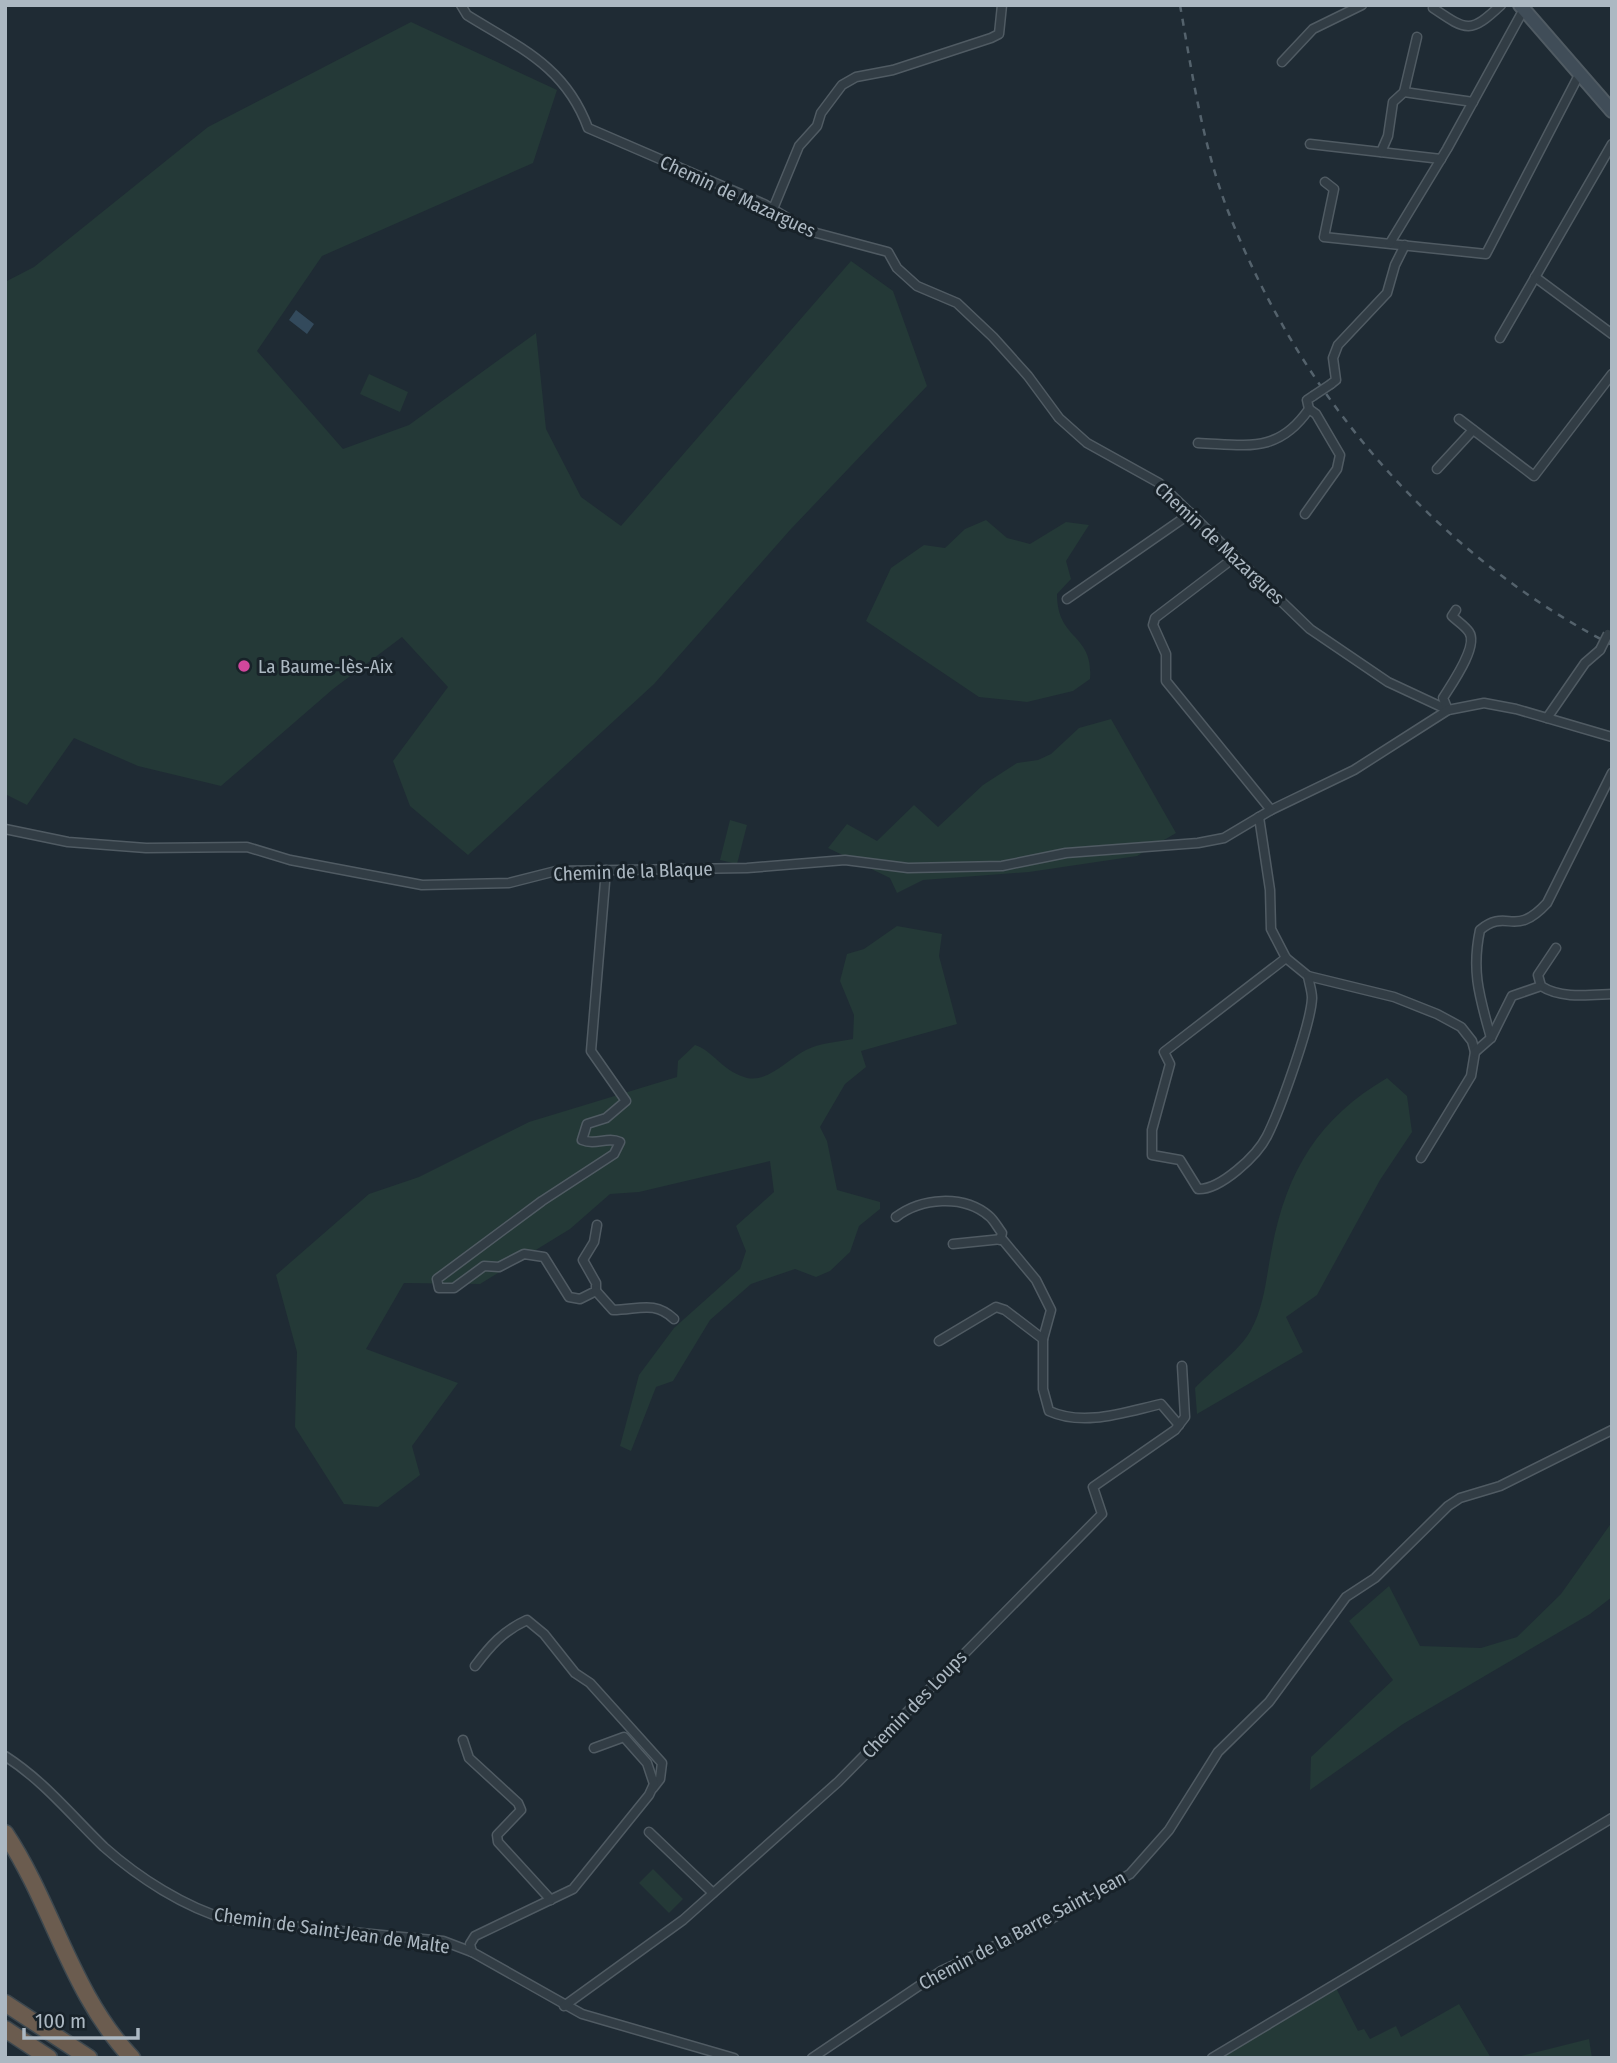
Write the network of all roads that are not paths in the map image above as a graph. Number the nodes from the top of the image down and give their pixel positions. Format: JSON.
{"nodes":[{"id":1,"x":461,"y":5,"type":"edge"},
{"id":2,"x":1002,"y":5,"type":"edge"},
{"id":3,"x":1362,"y":5,"type":"edge"},
{"id":4,"x":1501,"y":5,"type":"edge"},
{"id":5,"x":1522,"y":7,"type":"edge"},
{"id":6,"x":1433,"y":8,"type":"dead end"},
{"id":7,"x":1417,"y":37,"type":"dead end"},
{"id":8,"x":1282,"y":62,"type":"dead end"},
{"id":9,"x":1580,"y":73,"type":"junction"},
{"id":10,"x":1404,"y":92,"type":"junction"},
{"id":11,"x":1606,"y":97,"type":"edge"},
{"id":12,"x":1473,"y":102,"type":"junction"},
{"id":13,"x":1612,"y":111,"type":"edge"},
{"id":14,"x":1310,"y":144,"type":"dead end"},
{"id":15,"x":1612,"y":144,"type":"edge"},
{"id":16,"x":1381,"y":152,"type":"junction"},
{"id":17,"x":1441,"y":159,"type":"junction"},
{"id":18,"x":1325,"y":182,"type":"dead end"},
{"id":19,"x":773,"y":209,"type":"junction"},
{"id":20,"x":1390,"y":243,"type":"junction"},
{"id":21,"x":1405,"y":245,"type":"junction"},
{"id":22,"x":1535,"y":277,"type":"junction"},
{"id":23,"x":1612,"y":334,"type":"edge"},
{"id":24,"x":1500,"y":338,"type":"dead end"},
{"id":25,"x":1612,"y":374,"type":"edge"},
{"id":26,"x":1309,"y":409,"type":"junction"},
{"id":27,"x":1459,"y":419,"type":"dead end"},
{"id":28,"x":1473,"y":430,"type":"junction"},
{"id":29,"x":1198,"y":443,"type":"dead end"},
{"id":30,"x":1437,"y":469,"type":"dead end"},
{"id":31,"x":1191,"y":513,"type":"junction"},
{"id":32,"x":1306,"y":514,"type":"dead end"},
{"id":33,"x":1235,"y":557,"type":"junction"},
{"id":34,"x":1067,"y":599,"type":"dead end"},
{"id":35,"x":1456,"y":610,"type":"dead end"},
{"id":36,"x":1610,"y":632,"type":"edge"},
{"id":37,"x":1448,"y":710,"type":"junction"},
{"id":38,"x":1547,"y":718,"type":"junction"},
{"id":39,"x":1612,"y":737,"type":"edge"},
{"id":40,"x":1612,"y":773,"type":"edge"},
{"id":41,"x":1271,"y":810,"type":"junction"},
{"id":42,"x":1259,"y":817,"type":"junction"},
{"id":43,"x":5,"y":829,"type":"edge"},
{"id":44,"x":606,"y":870,"type":"junction"},
{"id":45,"x":1556,"y":948,"type":"dead end"},
{"id":46,"x":1286,"y":958,"type":"junction"},
{"id":47,"x":1308,"y":976,"type":"junction"},
{"id":48,"x":1541,"y":986,"type":"junction"},
{"id":49,"x":1612,"y":994,"type":"edge"},
{"id":50,"x":1492,"y":1038,"type":"junction"},
{"id":51,"x":1475,"y":1052,"type":"junction"},
{"id":52,"x":1421,"y":1158,"type":"dead end"},
{"id":53,"x":896,"y":1217,"type":"dead end"},
{"id":54,"x":597,"y":1225,"type":"dead end"},
{"id":55,"x":1000,"y":1240,"type":"junction"},
{"id":56,"x":953,"y":1244,"type":"dead end"},
{"id":57,"x":596,"y":1291,"type":"junction"},
{"id":58,"x":674,"y":1319,"type":"dead end"},
{"id":59,"x":1043,"y":1339,"type":"junction"},
{"id":60,"x":939,"y":1341,"type":"dead end"},
{"id":61,"x":1182,"y":1366,"type":"dead end"},
{"id":62,"x":1179,"y":1425,"type":"junction"},
{"id":63,"x":1612,"y":1430,"type":"edge"},
{"id":64,"x":475,"y":1666,"type":"dead end"},
{"id":65,"x":464,"y":1740,"type":"dead end"},
{"id":66,"x":594,"y":1748,"type":"dead end"},
{"id":67,"x":5,"y":1756,"type":"edge"},
{"id":68,"x":651,"y":1790,"type":"junction"},
{"id":69,"x":1612,"y":1818,"type":"edge"},
{"id":70,"x":649,"y":1832,"type":"dead end"},
{"id":71,"x":5,"y":1833,"type":"edge"},
{"id":72,"x":713,"y":1893,"type":"junction"},
{"id":73,"x":551,"y":1900,"type":"junction"},
{"id":74,"x":472,"y":1952,"type":"junction"},
{"id":75,"x":5,"y":2003,"type":"edge"},
{"id":76,"x":564,"y":2006,"type":"junction"},
{"id":77,"x":5,"y":2029,"type":"edge"},
{"id":78,"x":49,"y":2058,"type":"edge"},
{"id":79,"x":89,"y":2058,"type":"edge"},
{"id":80,"x":132,"y":2058,"type":"edge"},
{"id":81,"x":734,"y":2058,"type":"edge"},
{"id":82,"x":812,"y":2058,"type":"edge"},
{"id":83,"x":1212,"y":2058,"type":"edge"}],
"edges":[{"from":1,"to":19,"type":"street","name":"Chemin de Mazargues"},
{"from":2,"to":19,"type":"street"},
{"from":3,"to":8,"type":"street"},
{"from":4,"to":6,"type":"street"},
{"from":5,"to":9,"type":"main road"},
{"from":5,"to":12,"type":"street"},
{"from":7,"to":10,"type":"street"},
{"from":9,"to":11,"type":"main road"},
{"from":9,"to":21,"type":"street"},
{"from":10,"to":12,"type":"street"},
{"from":10,"to":16,"type":"street"},
{"from":11,"to":13,"type":"main road"},
{"from":12,"to":17,"type":"street"},
{"from":14,"to":16,"type":"street"},
{"from":15,"to":22,"type":"street"},
{"from":16,"to":17,"type":"street"},
{"from":17,"to":20,"type":"street"},
{"from":18,"to":20,"type":"street"},
{"from":19,"to":31,"type":"street","name":"Chemin de Mazargues"},
{"from":20,"to":21,"type":"street"},
{"from":21,"to":26,"type":"street","bridge":true},
{"from":22,"to":23,"type":"street"},
{"from":22,"to":24,"type":"street"},
{"from":25,"to":28,"type":"street"},
{"from":26,"to":29,"type":"street"},
{"from":26,"to":32,"type":"street"},
{"from":27,"to":28,"type":"street"},
{"from":28,"to":30,"type":"street"},
{"from":31,"to":33,"type":"street","name":"Chemin de Mazargues"},
{"from":31,"to":34,"type":"street"},
{"from":33,"to":37,"type":"street","name":"Chemin de Mazargues"},
{"from":33,"to":41,"type":"street"},
{"from":35,"to":37,"type":"street"},
{"from":36,"to":38,"type":"street","bridge":true},
{"from":37,"to":38,"type":"street","name":"Chemin de la Blaque"},
{"from":37,"to":41,"type":"street","name":"Chemin de la Blaque"},
{"from":38,"to":39,"type":"street","name":"Chemin de la Blaque"},
{"from":40,"to":50,"type":"street"},
{"from":41,"to":42,"type":"street","name":"Chemin de la Blaque"},
{"from":42,"to":44,"type":"street","name":"Chemin de la Blaque"},
{"from":42,"to":46,"type":"street"},
{"from":43,"to":44,"type":"street","name":"Chemin de la Blaque"},
{"from":44,"to":57,"type":"street"},
{"from":45,"to":48,"type":"street"},
{"from":46,"to":47,"type":"street"},
{"from":46,"to":47,"type":"street"},
{"from":47,"to":51,"type":"street"},
{"from":48,"to":49,"type":"street"},
{"from":48,"to":50,"type":"street"},
{"from":50,"to":51,"type":"street"},
{"from":51,"to":52,"type":"street"},
{"from":53,"to":55,"type":"street"},
{"from":54,"to":57,"type":"street"},
{"from":55,"to":56,"type":"street"},
{"from":55,"to":59,"type":"street"},
{"from":57,"to":58,"type":"street"},
{"from":59,"to":60,"type":"street"},
{"from":59,"to":62,"type":"street"},
{"from":61,"to":62,"type":"street"},
{"from":62,"to":72,"type":"street","name":"Chemin des Loups"},
{"from":63,"to":82,"type":"street","name":"Chemin de la Barre Saint-Jean"},
{"from":64,"to":68,"type":"street"},
{"from":65,"to":73,"type":"street"},
{"from":66,"to":68,"type":"street"},
{"from":67,"to":74,"type":"street","name":"Chemin de Saint-Jean de Malte"},
{"from":68,"to":73,"type":"street"},
{"from":69,"to":83,"type":"street"},
{"from":70,"to":72,"type":"street"},
{"from":71,"to":80,"type":"highway"},
{"from":72,"to":76,"type":"street","name":"Chemin des Loups"},
{"from":73,"to":74,"type":"street"},
{"from":74,"to":76,"type":"street","name":"Chemin de Saint-Jean de Malte"},
{"from":75,"to":79,"type":"highway"},
{"from":76,"to":81,"type":"street","name":"Chemin de Saint-Jean de Malte"},
{"from":77,"to":78,"type":"highway"}]}
